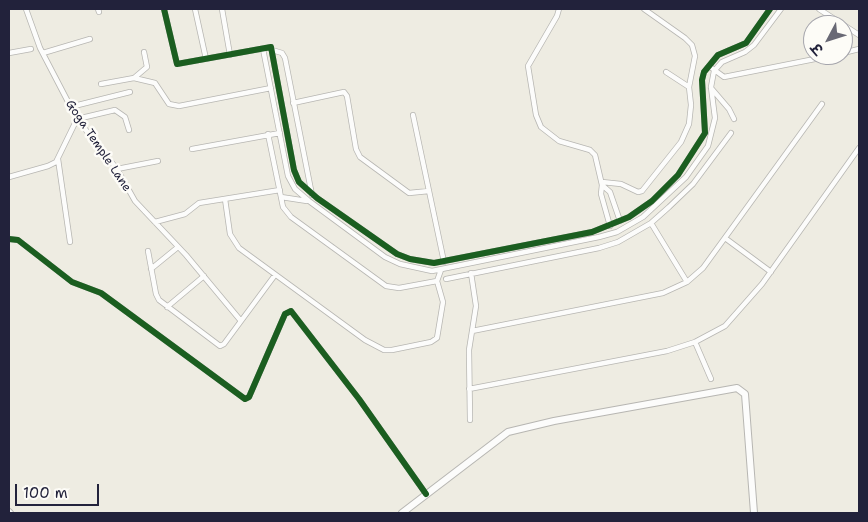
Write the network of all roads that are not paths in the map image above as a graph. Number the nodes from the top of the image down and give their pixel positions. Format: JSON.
{"nodes":[{"id":1,"x":26,"y":9,"type":"edge"},
{"id":2,"x":164,"y":9,"type":"edge"},
{"id":3,"x":195,"y":9,"type":"edge"},
{"id":4,"x":222,"y":9,"type":"edge"},
{"id":5,"x":559,"y":9,"type":"edge"},
{"id":6,"x":644,"y":9,"type":"edge"},
{"id":7,"x":770,"y":9,"type":"edge"},
{"id":8,"x":781,"y":9,"type":"edge"},
{"id":9,"x":819,"y":9,"type":"edge"},
{"id":10,"x":859,"y":35,"type":"edge"},
{"id":11,"x":90,"y":39,"type":"dead end"},
{"id":12,"x":31,"y":49,"type":"dead end"},
{"id":13,"x":263,"y":49,"type":"junction"},
{"id":14,"x":272,"y":49,"type":"junction"},
{"id":15,"x":144,"y":52,"type":"dead end"},
{"id":16,"x":9,"y":53,"type":"edge"},
{"id":17,"x":43,"y":53,"type":"junction"},
{"id":18,"x":230,"y":55,"type":"junction"},
{"id":19,"x":206,"y":59,"type":"junction"},
{"id":20,"x":803,"y":61,"type":"edge"},
{"id":21,"x":709,"y":66,"type":"junction"},
{"id":22,"x":714,"y":71,"type":"junction"},
{"id":23,"x":666,"y":72,"type":"dead end"},
{"id":24,"x":134,"y":78,"type":"junction"},
{"id":25,"x":101,"y":84,"type":"dead end"},
{"id":26,"x":689,"y":87,"type":"junction"},
{"id":27,"x":711,"y":87,"type":"junction"},
{"id":28,"x":271,"y":88,"type":"junction"},
{"id":29,"x":130,"y":92,"type":"dead end"},
{"id":30,"x":293,"y":102,"type":"junction"},
{"id":31,"x":822,"y":104,"type":"dead end"},
{"id":32,"x":70,"y":107,"type":"junction"},
{"id":33,"x":413,"y":115,"type":"dead end"},
{"id":34,"x":78,"y":119,"type":"junction"},
{"id":35,"x":734,"y":119,"type":"dead end"},
{"id":36,"x":129,"y":130,"type":"dead end"},
{"id":37,"x":280,"y":133,"type":"junction"},
{"id":38,"x":731,"y":133,"type":"dead end"},
{"id":39,"x":268,"y":134,"type":"junction"},
{"id":40,"x":192,"y":149,"type":"dead end"},
{"id":41,"x":859,"y":151,"type":"edge"},
{"id":42,"x":58,"y":159,"type":"junction"},
{"id":43,"x":158,"y":161,"type":"dead end"},
{"id":44,"x":117,"y":169,"type":"junction"},
{"id":45,"x":9,"y":177,"type":"edge"},
{"id":46,"x":602,"y":184,"type":"junction"},
{"id":47,"x":280,"y":190,"type":"junction"},
{"id":48,"x":429,"y":192,"type":"junction"},
{"id":49,"x":312,"y":195,"type":"junction"},
{"id":50,"x":281,"y":197,"type":"junction"},
{"id":51,"x":224,"y":198,"type":"junction"},
{"id":52,"x":308,"y":201,"type":"junction"},
{"id":53,"x":642,"y":209,"type":"junction"},
{"id":54,"x":646,"y":215,"type":"junction"},
{"id":55,"x":620,"y":221,"type":"junction"},
{"id":56,"x":155,"y":222,"type":"junction"},
{"id":57,"x":651,"y":223,"type":"junction"},
{"id":58,"x":612,"y":225,"type":"junction"},
{"id":59,"x":617,"y":232,"type":"junction"},
{"id":60,"x":725,"y":238,"type":"junction"},
{"id":61,"x":9,"y":239,"type":"edge"},
{"id":62,"x":70,"y":242,"type":"dead end"},
{"id":63,"x":178,"y":247,"type":"junction"},
{"id":64,"x":148,"y":251,"type":"dead end"},
{"id":65,"x":468,"y":258,"type":"junction"},
{"id":66,"x":444,"y":262,"type":"junction"},
{"id":67,"x":472,"y":264,"type":"junction"},
{"id":68,"x":467,"y":265,"type":"junction"},
{"id":69,"x":152,"y":269,"type":"junction"},
{"id":70,"x":441,"y":270,"type":"junction"},
{"id":71,"x":771,"y":272,"type":"junction"},
{"id":72,"x":471,"y":273,"type":"junction"},
{"id":73,"x":276,"y":275,"type":"junction"},
{"id":74,"x":204,"y":276,"type":"junction"},
{"id":75,"x":446,"y":279,"type":"dead end"},
{"id":76,"x":437,"y":281,"type":"junction"},
{"id":77,"x":687,"y":282,"type":"junction"},
{"id":78,"x":167,"y":308,"type":"junction"},
{"id":79,"x":241,"y":321,"type":"junction"},
{"id":80,"x":472,"y":331,"type":"junction"},
{"id":81,"x":695,"y":342,"type":"junction"},
{"id":82,"x":711,"y":379,"type":"dead end"},
{"id":83,"x":469,"y":389,"type":"junction"},
{"id":84,"x":470,"y":420,"type":"dead end"},
{"id":85,"x":426,"y":494,"type":"junction"},
{"id":86,"x":402,"y":513,"type":"edge"},
{"id":87,"x":754,"y":513,"type":"edge"}],
"edges":[{"from":1,"to":17,"type":"street","name":"Goga Temple Lane"},
{"from":2,"to":19,"type":"street"},
{"from":3,"to":19,"type":"street"},
{"from":4,"to":18,"type":"street"},
{"from":5,"to":46,"type":"street"},
{"from":6,"to":26,"type":"street"},
{"from":7,"to":21,"type":"street"},
{"from":8,"to":22,"type":"street"},
{"from":9,"to":10,"type":"street"},
{"from":11,"to":17,"type":"street"},
{"from":12,"to":16,"type":"street"},
{"from":13,"to":14,"type":"street"},
{"from":13,"to":18,"type":"street"},
{"from":13,"to":28,"type":"street"},
{"from":14,"to":30,"type":"street"},
{"from":14,"to":49,"type":"street"},
{"from":15,"to":24,"type":"street"},
{"from":17,"to":32,"type":"street","name":"Goga Temple Lane"},
{"from":18,"to":19,"type":"street"},
{"from":20,"to":22,"type":"street"},
{"from":21,"to":22,"type":"street"},
{"from":21,"to":53,"type":"street"},
{"from":22,"to":27,"type":"street"},
{"from":23,"to":26,"type":"street"},
{"from":24,"to":25,"type":"street"},
{"from":24,"to":28,"type":"street"},
{"from":26,"to":46,"type":"street"},
{"from":27,"to":35,"type":"street"},
{"from":27,"to":54,"type":"street"},
{"from":28,"to":37,"type":"street"},
{"from":29,"to":32,"type":"street"},
{"from":30,"to":48,"type":"street"},
{"from":30,"to":49,"type":"street"},
{"from":31,"to":60,"type":"street"},
{"from":32,"to":34,"type":"street","name":"Goga Temple Lane"},
{"from":33,"to":48,"type":"street"},
{"from":34,"to":36,"type":"street"},
{"from":34,"to":42,"type":"street"},
{"from":34,"to":44,"type":"street","name":"Goga Temple Lane"},
{"from":37,"to":39,"type":"street"},
{"from":37,"to":52,"type":"street"},
{"from":38,"to":57,"type":"street"},
{"from":39,"to":40,"type":"street"},
{"from":39,"to":47,"type":"street"},
{"from":41,"to":71,"type":"street"},
{"from":42,"to":45,"type":"street"},
{"from":42,"to":62,"type":"street"},
{"from":43,"to":44,"type":"street"},
{"from":44,"to":56,"type":"street","name":"Goga Temple Lane"},
{"from":46,"to":55,"type":"street"},
{"from":46,"to":58,"type":"street"},
{"from":47,"to":50,"type":"street"},
{"from":47,"to":51,"type":"street"},
{"from":48,"to":66,"type":"street"},
{"from":49,"to":66,"type":"street"},
{"from":50,"to":52,"type":"street"},
{"from":50,"to":76,"type":"street"},
{"from":51,"to":56,"type":"street"},
{"from":51,"to":73,"type":"street"},
{"from":52,"to":70,"type":"street"},
{"from":53,"to":54,"type":"street"},
{"from":53,"to":55,"type":"street"},
{"from":54,"to":57,"type":"street"},
{"from":54,"to":59,"type":"street"},
{"from":55,"to":58,"type":"street"},
{"from":56,"to":63,"type":"street","name":"Goga Temple Lane"},
{"from":57,"to":72,"type":"street"},
{"from":57,"to":77,"type":"street"},
{"from":58,"to":59,"type":"street"},
{"from":58,"to":65,"type":"street"},
{"from":59,"to":67,"type":"street"},
{"from":60,"to":71,"type":"street"},
{"from":60,"to":77,"type":"street"},
{"from":61,"to":85,"type":"street"},
{"from":63,"to":69,"type":"street"},
{"from":63,"to":74,"type":"street","name":"Goga Temple Lane"},
{"from":64,"to":69,"type":"street"},
{"from":65,"to":66,"type":"street"},
{"from":65,"to":67,"type":"street"},
{"from":65,"to":68,"type":"street"},
{"from":67,"to":68,"type":"street"},
{"from":67,"to":72,"type":"street"},
{"from":68,"to":70,"type":"street"},
{"from":68,"to":72,"type":"street"},
{"from":69,"to":78,"type":"street"},
{"from":70,"to":76,"type":"street"},
{"from":71,"to":81,"type":"street"},
{"from":72,"to":75,"type":"street"},
{"from":72,"to":80,"type":"street"},
{"from":73,"to":76,"type":"street"},
{"from":73,"to":79,"type":"street"},
{"from":74,"to":78,"type":"street"},
{"from":74,"to":79,"type":"street","name":"Goga Temple Lane"},
{"from":77,"to":80,"type":"street"},
{"from":78,"to":79,"type":"street"},
{"from":80,"to":83,"type":"street"},
{"from":81,"to":82,"type":"street"},
{"from":81,"to":83,"type":"street"},
{"from":83,"to":84,"type":"street"},
{"from":85,"to":86,"type":"street"},
{"from":85,"to":87,"type":"street"}]}
